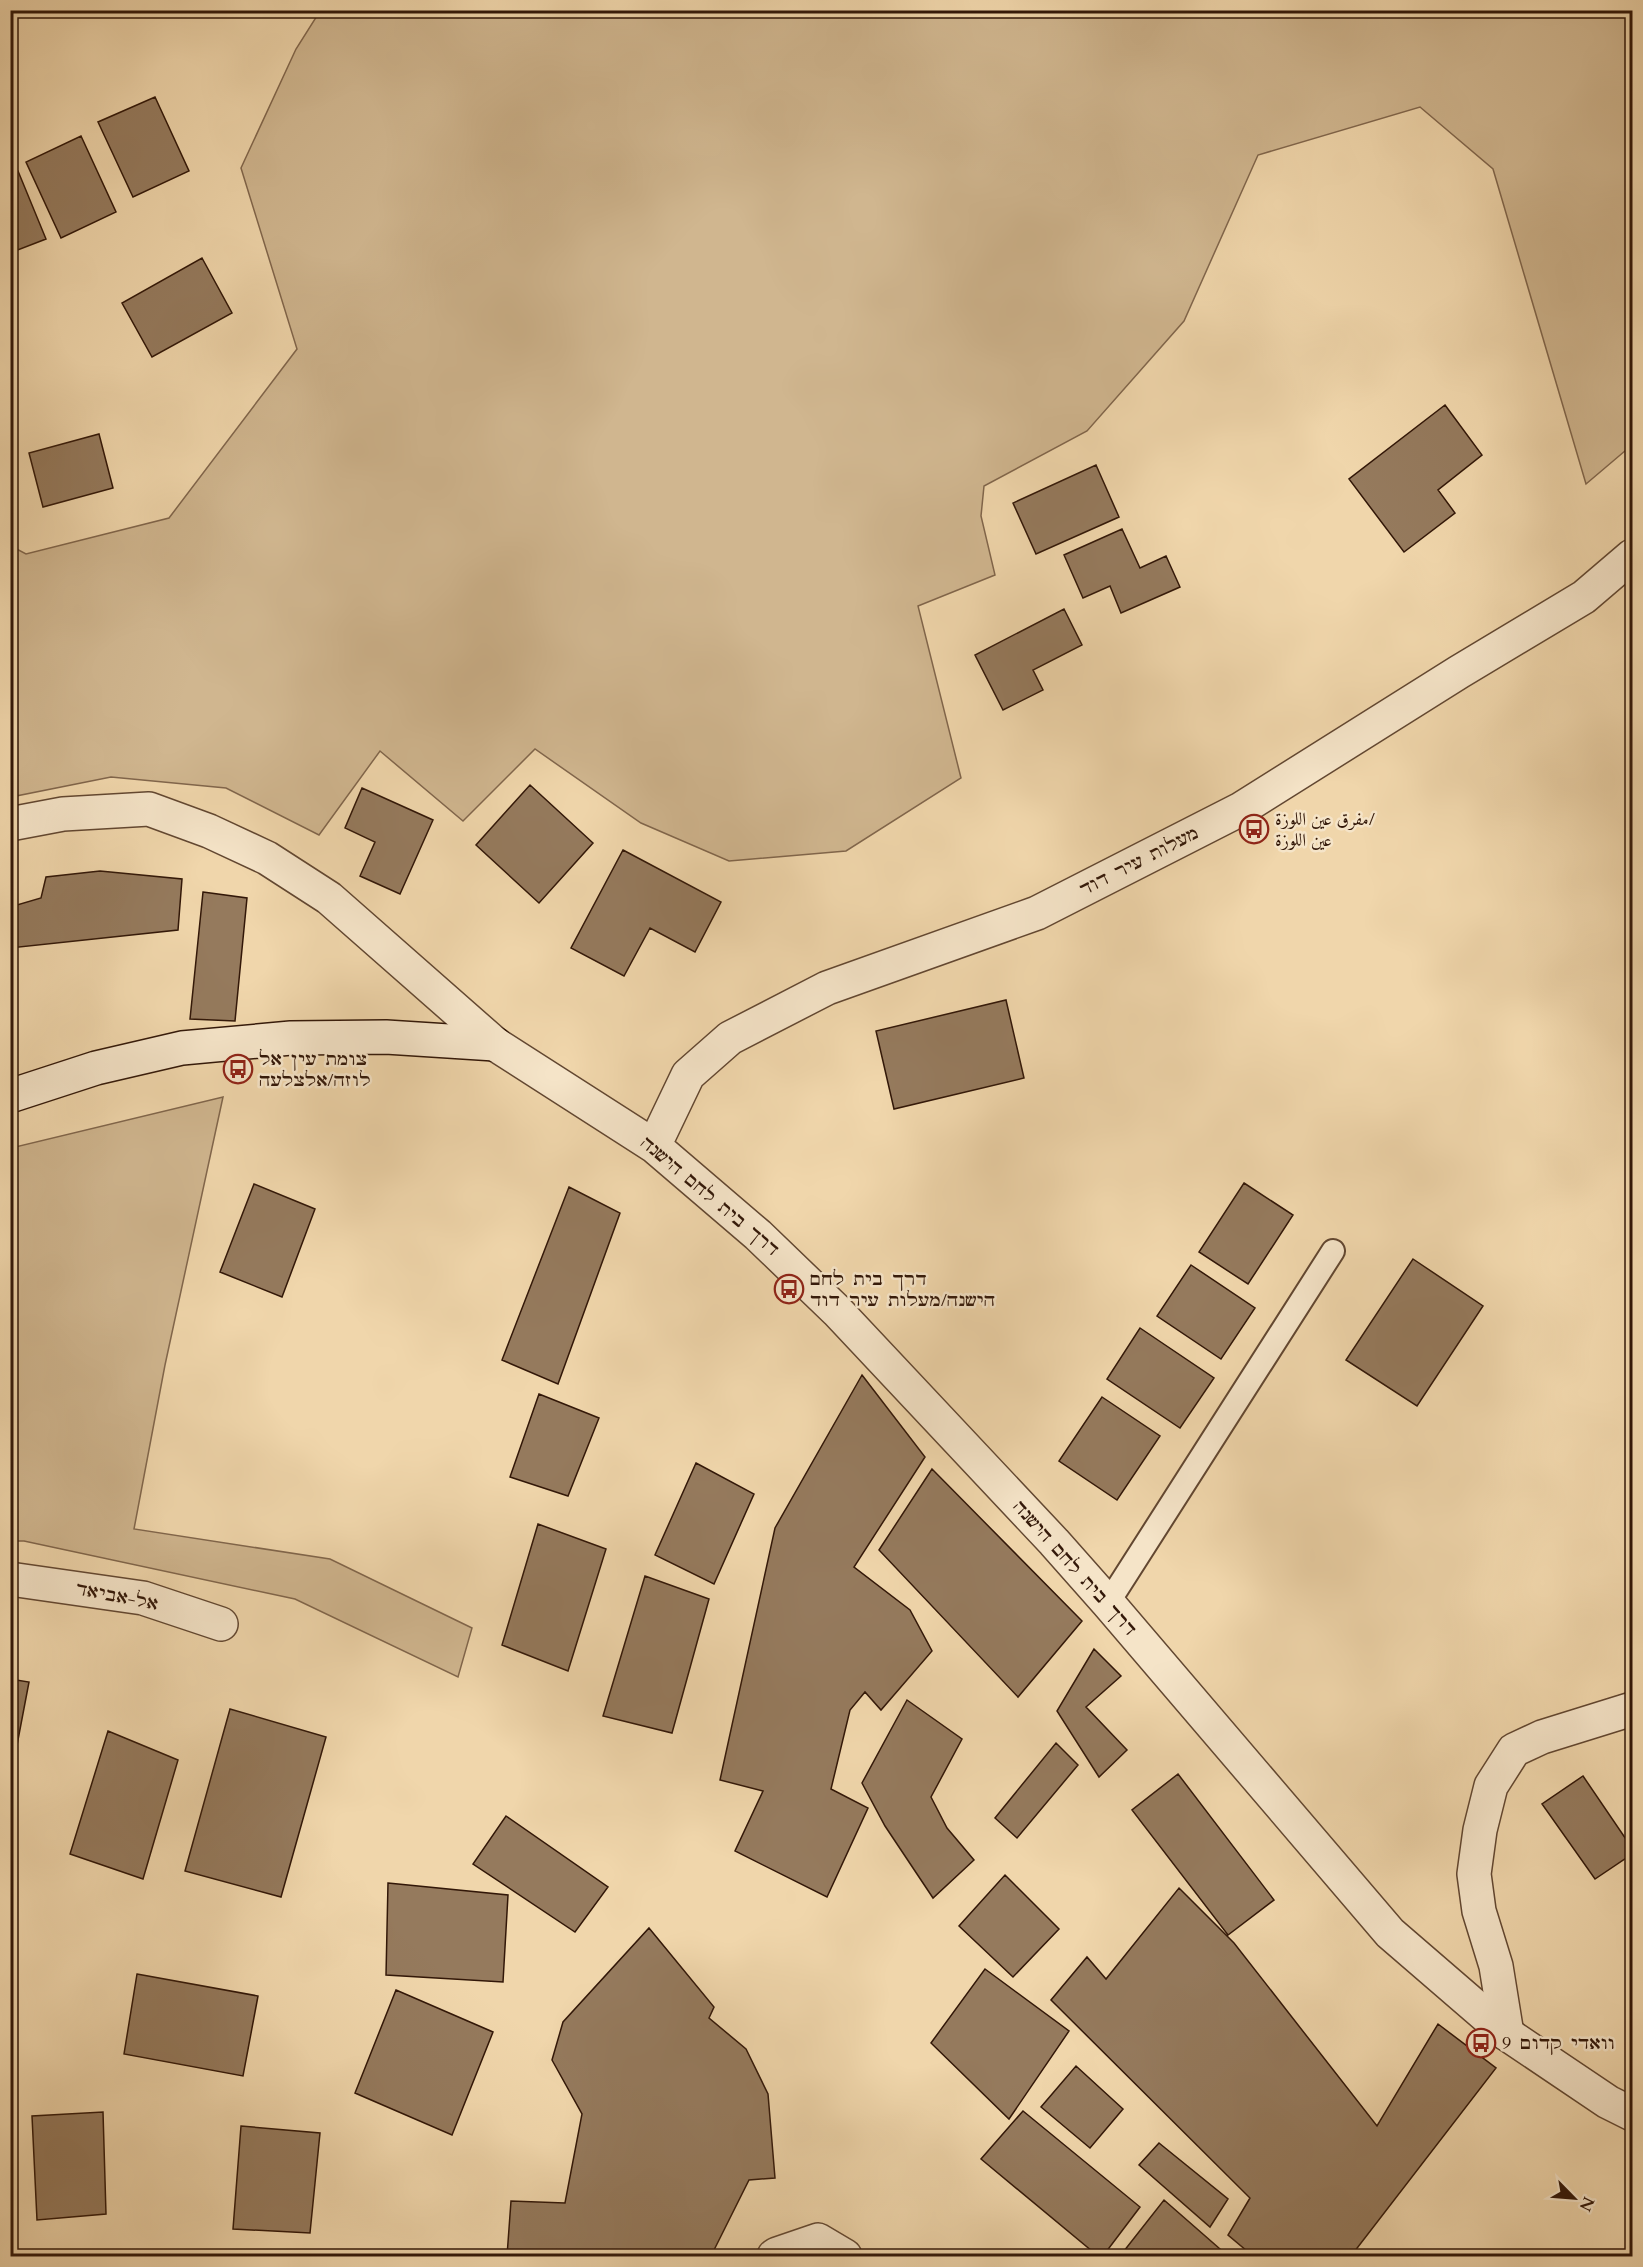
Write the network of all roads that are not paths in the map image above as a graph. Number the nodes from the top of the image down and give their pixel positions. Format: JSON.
{"nodes":[{"id":1,"x":1632,"y":556,"type":"edge"},
{"id":2,"x":10,"y":824,"type":"edge"},
{"id":3,"x":495,"y":1044,"type":"junction"},
{"id":4,"x":10,"y":1096,"type":"edge"},
{"id":5,"x":654,"y":1146,"type":"junction"},
{"id":6,"x":1333,"y":1251,"type":"dead end"},
{"id":7,"x":10,"y":1579,"type":"edge"},
{"id":8,"x":1108,"y":1603,"type":"junction"},
{"id":9,"x":221,"y":1624,"type":"dead end"},
{"id":10,"x":1632,"y":1709,"type":"edge"},
{"id":11,"x":1507,"y":2034,"type":"junction"},
{"id":12,"x":1632,"y":2114,"type":"edge"},
{"id":13,"x":774,"y":2256,"type":"edge"},
{"id":14,"x":845,"y":2256,"type":"edge"}],
"edges":[{"from":1,"to":5,"type":"street","name":"מעלות עיר דוד"},
{"from":2,"to":3,"type":"street","name":"דרך בית לחם הישנה"},
{"from":3,"to":4,"type":"street"},
{"from":3,"to":5,"type":"street","name":"דרך בית לחם הישנה"},
{"from":5,"to":8,"type":"street","name":"דרך בית לחם הישנה"},
{"from":6,"to":8,"type":"lane"},
{"from":7,"to":9,"type":"street","name":"אל-אביאד"},
{"from":8,"to":11,"type":"street","name":"דרך בית לחם הישנה"},
{"from":10,"to":11,"type":"street"},
{"from":11,"to":12,"type":"street","name":"דרך בית לחם הישנה"},
{"from":13,"to":14,"type":"street"}]}
